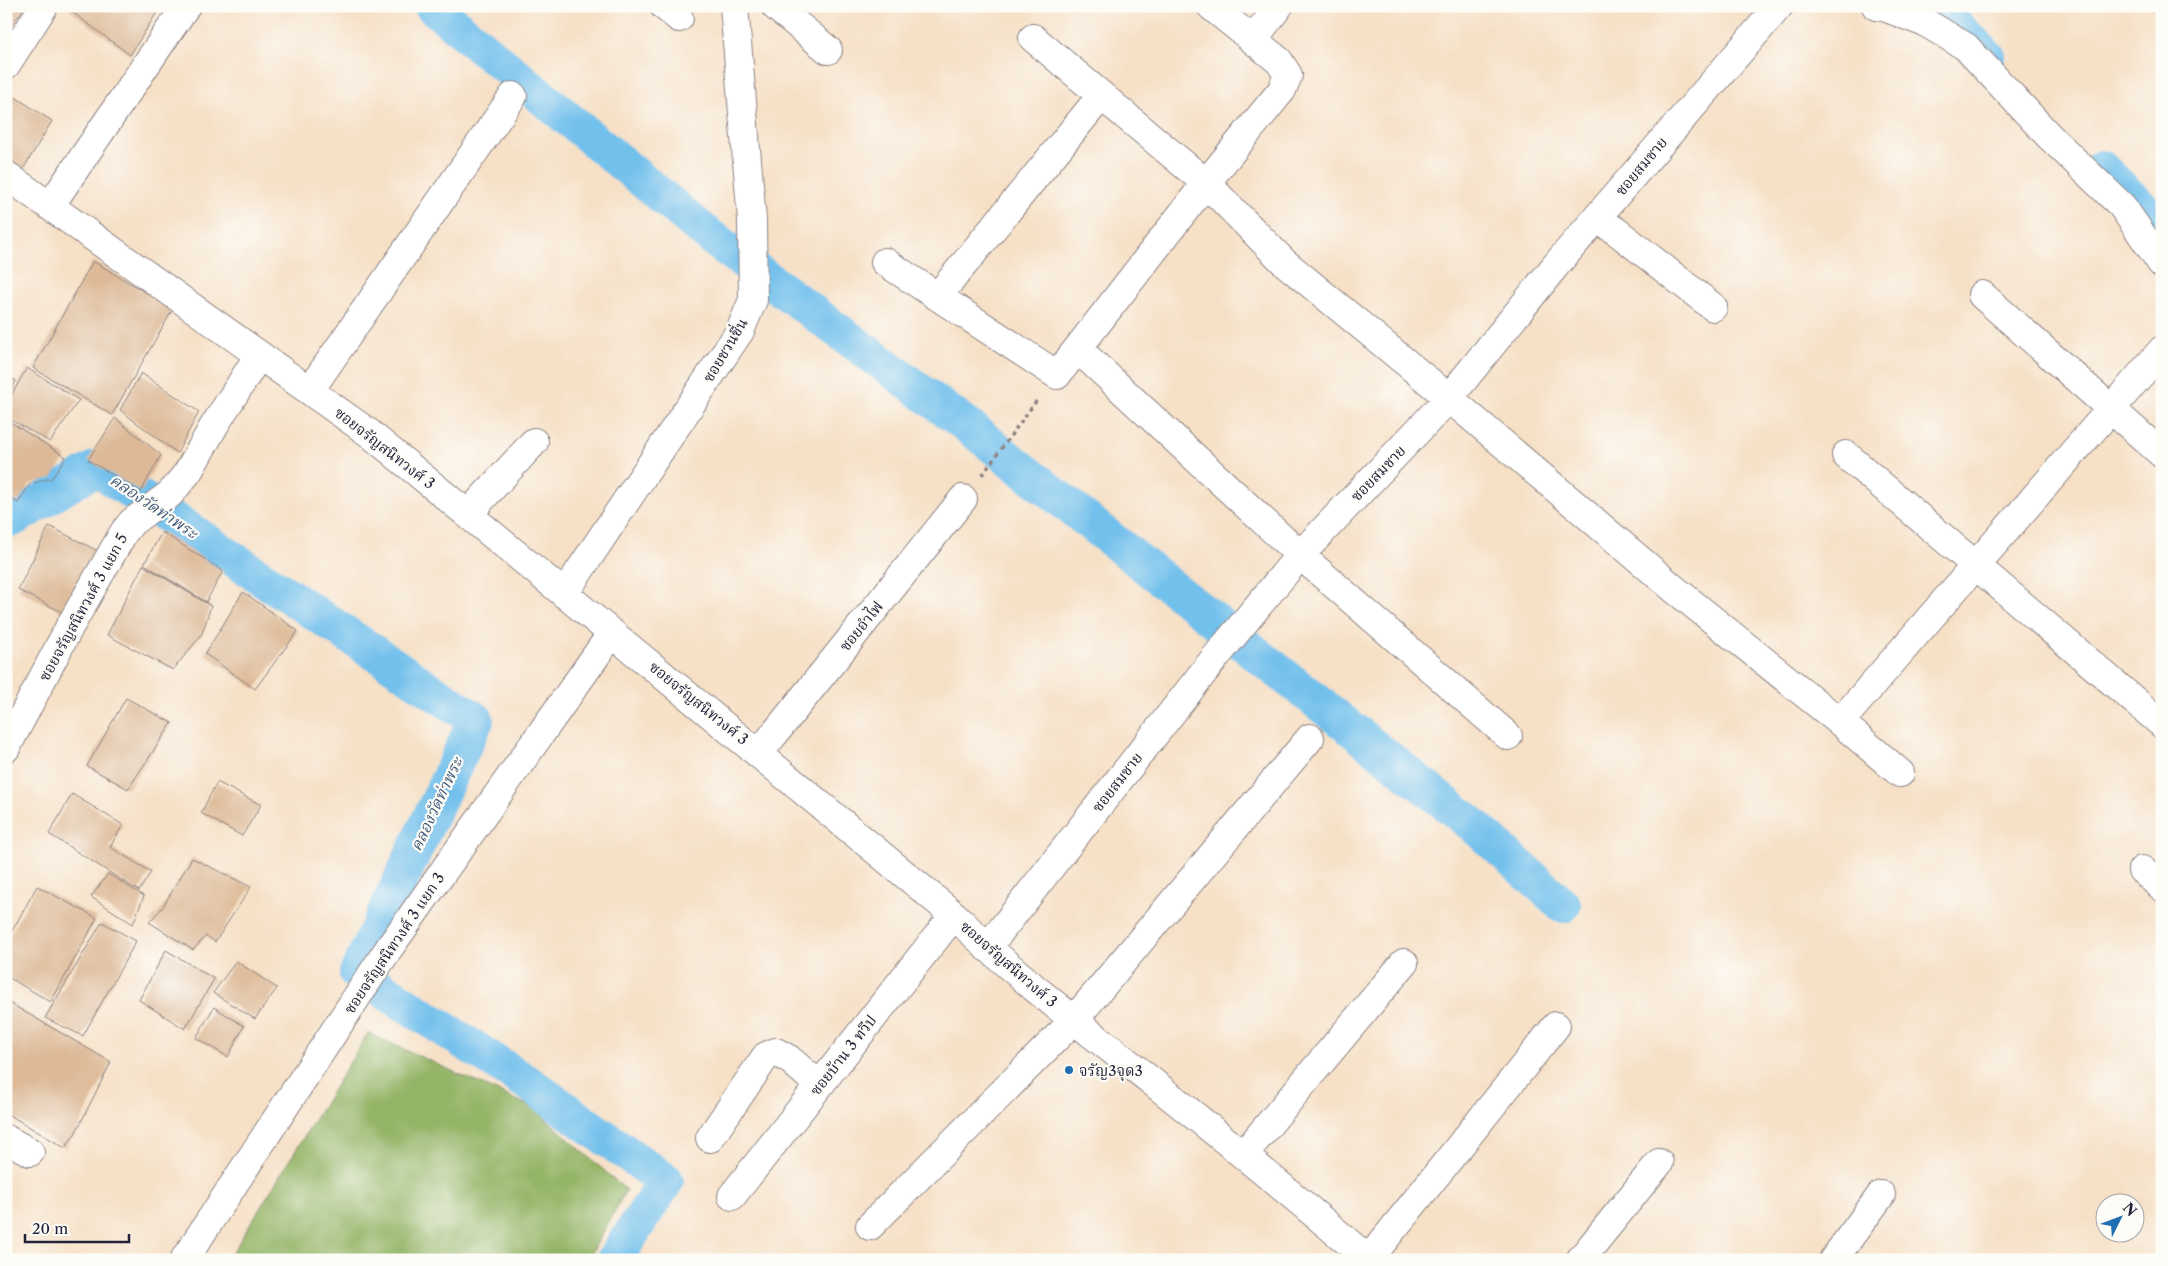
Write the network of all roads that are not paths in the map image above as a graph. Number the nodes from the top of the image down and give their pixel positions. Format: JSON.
{"nodes":[{"id":1,"x":44,"y":6,"type":"edge"},
{"id":2,"x":186,"y":6,"type":"edge"},
{"id":3,"x":734,"y":6,"type":"edge"},
{"id":4,"x":775,"y":6,"type":"edge"},
{"id":5,"x":1211,"y":6,"type":"edge"},
{"id":6,"x":1279,"y":6,"type":"edge"},
{"id":7,"x":1779,"y":6,"type":"edge"},
{"id":8,"x":1876,"y":6,"type":"edge"},
{"id":9,"x":1033,"y":38,"type":"dead end"},
{"id":10,"x":1253,"y":40,"type":"junction"},
{"id":11,"x":828,"y":50,"type":"dead end"},
{"id":12,"x":6,"y":65,"type":"edge"},
{"id":13,"x":514,"y":96,"type":"dead end"},
{"id":14,"x":1101,"y":96,"type":"junction"},
{"id":15,"x":6,"y":175,"type":"edge"},
{"id":16,"x":1206,"y":183,"type":"junction"},
{"id":17,"x":50,"y":206,"type":"junction"},
{"id":18,"x":1598,"y":218,"type":"junction"},
{"id":19,"x":884,"y":262,"type":"dead end"},
{"id":20,"x":2162,"y":264,"type":"edge"},
{"id":21,"x":1982,"y":295,"type":"dead end"},
{"id":22,"x":938,"y":296,"type":"junction"},
{"id":23,"x":1713,"y":307,"type":"dead end"},
{"id":24,"x":1078,"y":349,"type":"junction"},
{"id":25,"x":2162,"y":350,"type":"edge"},
{"id":26,"x":259,"y":355,"type":"junction"},
{"id":27,"x":310,"y":390,"type":"junction"},
{"id":28,"x":1449,"y":398,"type":"junction"},
{"id":29,"x":2110,"y":410,"type":"junction"},
{"id":30,"x":534,"y":442,"type":"dead end"},
{"id":31,"x":2162,"y":454,"type":"edge"},
{"id":32,"x":1846,"y":455,"type":"dead end"},
{"id":33,"x":962,"y":499,"type":"dead end"},
{"id":34,"x":468,"y":514,"type":"junction"},
{"id":35,"x":1300,"y":554,"type":"junction"},
{"id":36,"x":1976,"y":565,"type":"junction"},
{"id":37,"x":564,"y":594,"type":"junction"},
{"id":38,"x":612,"y":633,"type":"junction"},
{"id":39,"x":1840,"y":722,"type":"junction"},
{"id":40,"x":2162,"y":724,"type":"edge"},
{"id":41,"x":1508,"y":736,"type":"dead end"},
{"id":42,"x":1310,"y":738,"type":"dead end"},
{"id":43,"x":6,"y":748,"type":"edge"},
{"id":44,"x":759,"y":752,"type":"junction"},
{"id":45,"x":1900,"y":773,"type":"dead end"},
{"id":46,"x":954,"y":915,"type":"junction"},
{"id":47,"x":987,"y":948,"type":"junction"},
{"id":48,"x":1404,"y":963,"type":"dead end"},
{"id":49,"x":1074,"y":1020,"type":"junction"},
{"id":50,"x":1556,"y":1026,"type":"dead end"},
{"id":51,"x":819,"y":1086,"type":"junction"},
{"id":52,"x":710,"y":1138,"type":"dead end"},
{"id":53,"x":6,"y":1139,"type":"edge"},
{"id":54,"x":30,"y":1152,"type":"dead end"},
{"id":55,"x":1244,"y":1154,"type":"junction"},
{"id":56,"x":1659,"y":1163,"type":"dead end"},
{"id":57,"x":1881,"y":1195,"type":"dead end"},
{"id":58,"x":732,"y":1196,"type":"dead end"},
{"id":59,"x":870,"y":1226,"type":"dead end"},
{"id":60,"x":1355,"y":1255,"type":"edge"},
{"id":61,"x":184,"y":1260,"type":"edge"},
{"id":62,"x":1580,"y":1260,"type":"edge"},
{"id":63,"x":1833,"y":1260,"type":"edge"}],
"edges":[{"from":1,"to":12,"type":"street"},
{"from":2,"to":17,"type":"street"},
{"from":3,"to":37,"type":"street","name":"ซอยชวนชื่น"},
{"from":4,"to":11,"type":"street"},
{"from":5,"to":10,"type":"street"},
{"from":6,"to":10,"type":"street"},
{"from":7,"to":18,"type":"street","name":"ซอยสมชาย"},
{"from":8,"to":20,"type":"street"},
{"from":9,"to":14,"type":"street"},
{"from":10,"to":16,"type":"street"},
{"from":13,"to":27,"type":"street"},
{"from":14,"to":16,"type":"street"},
{"from":14,"to":22,"type":"street"},
{"from":15,"to":17,"type":"street","name":"ซอยจรัญสนิทวงศ์ 3"},
{"from":16,"to":24,"type":"street"},
{"from":16,"to":28,"type":"street"},
{"from":17,"to":26,"type":"street","name":"ซอยจรัญสนิทวงศ์ 3"},
{"from":18,"to":23,"type":"street"},
{"from":18,"to":28,"type":"street","name":"ซอยสมชาย"},
{"from":19,"to":22,"type":"street"},
{"from":21,"to":29,"type":"street"},
{"from":22,"to":24,"type":"street"},
{"from":24,"to":35,"type":"street"},
{"from":25,"to":29,"type":"street"},
{"from":26,"to":27,"type":"street","name":"ซอยจรัญสนิทวงศ์ 3"},
{"from":26,"to":43,"type":"street","name":"ซอยจรัญสนิทวงศ์ 3 แยก 5"},
{"from":27,"to":34,"type":"street","name":"ซอยจรัญสนิทวงศ์ 3"},
{"from":28,"to":35,"type":"street","name":"ซอยสมชาย"},
{"from":28,"to":39,"type":"street"},
{"from":29,"to":31,"type":"street"},
{"from":29,"to":36,"type":"street"},
{"from":30,"to":34,"type":"street"},
{"from":32,"to":36,"type":"street"},
{"from":33,"to":44,"type":"street","name":"ซอยอำไฟ"},
{"from":34,"to":37,"type":"street","name":"ซอยจรัญสนิทวงศ์ 3"},
{"from":35,"to":41,"type":"street"},
{"from":35,"to":47,"type":"street","name":"ซอยสมชาย"},
{"from":36,"to":39,"type":"street"},
{"from":36,"to":40,"type":"street"},
{"from":37,"to":38,"type":"street","name":"ซอยจรัญสนิทวงศ์ 3"},
{"from":38,"to":44,"type":"street","name":"ซอยจรัญสนิทวงศ์ 3"},
{"from":38,"to":61,"type":"street","name":"ซอยจรัญสนิทวงศ์ 3 แยก 3"},
{"from":39,"to":45,"type":"street"},
{"from":42,"to":49,"type":"street"},
{"from":44,"to":46,"type":"street","name":"ซอยจรัญสนิทวงศ์ 3"},
{"from":46,"to":47,"type":"street","name":"ซอยจรัญสนิทวงศ์ 3"},
{"from":46,"to":51,"type":"street","name":"ซอยบ้าน 3 ทวีป"},
{"from":47,"to":49,"type":"street","name":"ซอยจรัญสนิทวงศ์ 3"},
{"from":48,"to":55,"type":"street"},
{"from":49,"to":55,"type":"street","name":"ซอยจรัญสนิทวงศ์ 3"},
{"from":49,"to":59,"type":"street"},
{"from":50,"to":60,"type":"street"},
{"from":51,"to":52,"type":"street"},
{"from":51,"to":58,"type":"street","name":"ซอยบ้าน 3 ทวีป"},
{"from":53,"to":54,"type":"street"},
{"from":55,"to":60,"type":"street","name":"ซอยจรัญสนิทวงศ์ 3"},
{"from":56,"to":62,"type":"street"},
{"from":57,"to":63,"type":"street"}]}
